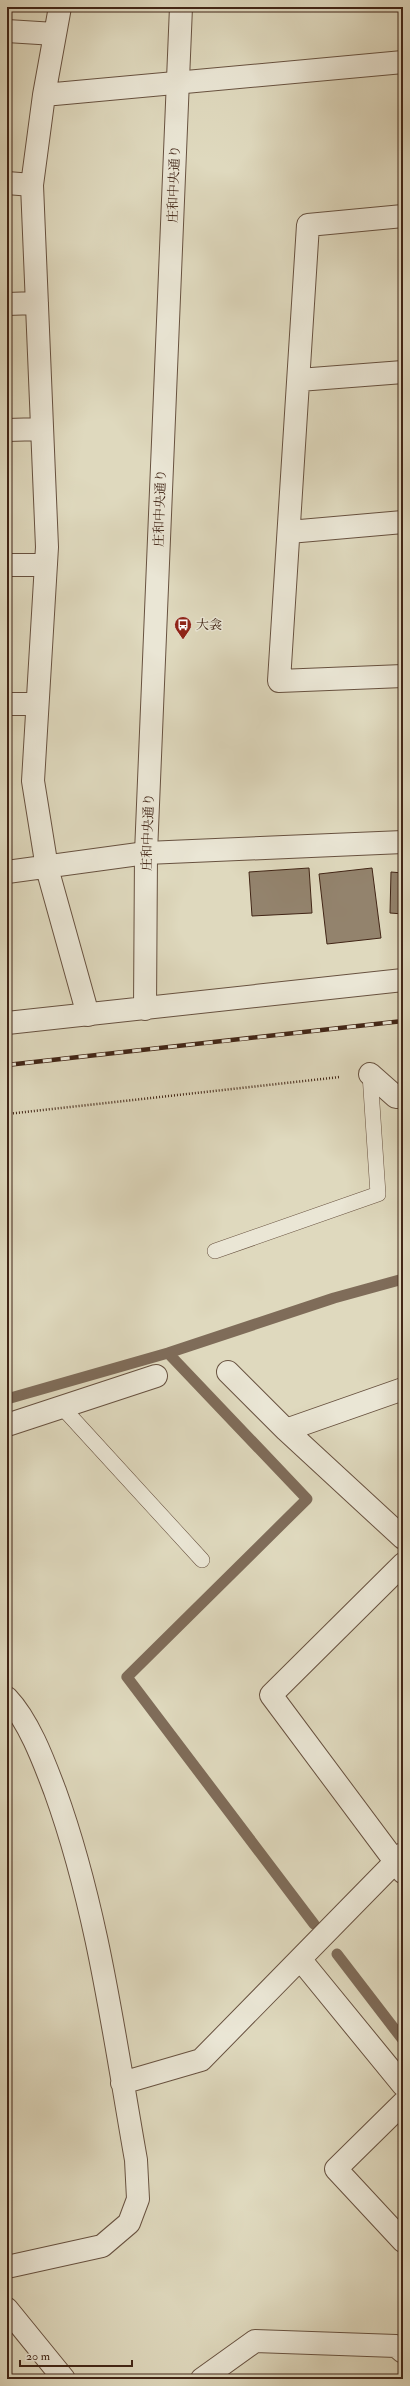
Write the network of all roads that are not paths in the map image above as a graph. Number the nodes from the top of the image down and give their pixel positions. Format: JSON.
{"nodes":[{"id":1,"x":60,"y":7,"type":"edge"},
{"id":2,"x":181,"y":7,"type":"edge"},
{"id":3,"x":7,"y":31,"type":"edge"},
{"id":4,"x":55,"y":34,"type":"junction"},
{"id":5,"x":403,"y":62,"type":"edge"},
{"id":6,"x":178,"y":81,"type":"junction"},
{"id":7,"x":44,"y":95,"type":"junction"},
{"id":8,"x":7,"y":183,"type":"edge"},
{"id":9,"x":32,"y":185,"type":"junction"},
{"id":10,"x":403,"y":216,"type":"edge"},
{"id":11,"x":37,"y":303,"type":"junction"},
{"id":12,"x":7,"y":304,"type":"edge"},
{"id":13,"x":403,"y":372,"type":"edge"},
{"id":14,"x":299,"y":380,"type":"junction"},
{"id":15,"x":42,"y":429,"type":"junction"},
{"id":16,"x":7,"y":430,"type":"edge"},
{"id":17,"x":403,"y":522,"type":"edge"},
{"id":18,"x":289,"y":532,"type":"junction"},
{"id":19,"x":7,"y":565,"type":"edge"},
{"id":20,"x":46,"y":565,"type":"junction"},
{"id":21,"x":403,"y":676,"type":"edge"},
{"id":22,"x":7,"y":704,"type":"edge"},
{"id":23,"x":37,"y":704,"type":"junction"},
{"id":24,"x":403,"y":842,"type":"edge"},
{"id":25,"x":146,"y":853,"type":"junction"},
{"id":26,"x":47,"y":868,"type":"junction"},
{"id":27,"x":7,"y":872,"type":"edge"},
{"id":28,"x":403,"y":980,"type":"edge"},
{"id":29,"x":146,"y":1009,"type":"junction"},
{"id":30,"x":88,"y":1015,"type":"junction"},
{"id":31,"x":7,"y":1023,"type":"edge"},
{"id":32,"x":370,"y":1074,"type":"joint"},
{"id":33,"x":403,"y":1096,"type":"edge"},
{"id":34,"x":215,"y":1251,"type":"dead end"},
{"id":35,"x":228,"y":1372,"type":"dead end"},
{"id":36,"x":156,"y":1376,"type":"dead end"},
{"id":37,"x":403,"y":1389,"type":"edge"},
{"id":38,"x":62,"y":1407,"type":"junction"},
{"id":39,"x":7,"y":1425,"type":"edge"},
{"id":40,"x":286,"y":1430,"type":"junction"},
{"id":41,"x":403,"y":1538,"type":"edge"},
{"id":42,"x":202,"y":1560,"type":"dead end"},
{"id":43,"x":403,"y":1564,"type":"edge"},
{"id":44,"x":7,"y":1698,"type":"edge"},
{"id":45,"x":400,"y":1863,"type":"edge"},
{"id":46,"x":300,"y":1959,"type":"junction"},
{"id":47,"x":122,"y":2083,"type":"junction"},
{"id":48,"x":403,"y":2085,"type":"edge"},
{"id":49,"x":403,"y":2103,"type":"edge"},
{"id":50,"x":403,"y":2241,"type":"edge"},
{"id":51,"x":7,"y":2267,"type":"edge"},
{"id":52,"x":7,"y":2309,"type":"edge"},
{"id":53,"x":401,"y":2345,"type":"edge"},
{"id":54,"x":64,"y":2379,"type":"edge"},
{"id":55,"x":202,"y":2379,"type":"edge"}],
"edges":[{"from":1,"to":4,"type":"street"},
{"from":2,"to":6,"type":"street","name":"庄和中央通り"},
{"from":3,"to":4,"type":"street"},
{"from":4,"to":7,"type":"street"},
{"from":5,"to":6,"type":"street"},
{"from":6,"to":7,"type":"street"},
{"from":6,"to":25,"type":"street","name":"庄和中央通り"},
{"from":7,"to":9,"type":"street"},
{"from":8,"to":9,"type":"street"},
{"from":9,"to":11,"type":"street"},
{"from":10,"to":14,"type":"street"},
{"from":11,"to":12,"type":"street"},
{"from":11,"to":15,"type":"street"},
{"from":13,"to":14,"type":"street"},
{"from":14,"to":18,"type":"street"},
{"from":15,"to":16,"type":"street"},
{"from":15,"to":20,"type":"street"},
{"from":17,"to":18,"type":"street"},
{"from":18,"to":21,"type":"street"},
{"from":19,"to":20,"type":"street"},
{"from":20,"to":23,"type":"street"},
{"from":22,"to":23,"type":"street"},
{"from":23,"to":26,"type":"street"},
{"from":24,"to":25,"type":"street"},
{"from":25,"to":26,"type":"street"},
{"from":25,"to":29,"type":"street","name":"庄和中央通り"},
{"from":26,"to":27,"type":"street"},
{"from":26,"to":30,"type":"street"},
{"from":28,"to":29,"type":"street"},
{"from":29,"to":30,"type":"street"},
{"from":30,"to":31,"type":"street"},
{"from":32,"to":33,"type":"street"},
{"from":32,"to":34,"type":"lane"},
{"from":35,"to":40,"type":"street"},
{"from":36,"to":38,"type":"street"},
{"from":37,"to":40,"type":"street"},
{"from":38,"to":39,"type":"street"},
{"from":38,"to":42,"type":"lane"},
{"from":40,"to":41,"type":"street"},
{"from":43,"to":45,"type":"street"},
{"from":44,"to":47,"type":"street"},
{"from":45,"to":46,"type":"street"},
{"from":46,"to":47,"type":"street"},
{"from":46,"to":48,"type":"street"},
{"from":47,"to":51,"type":"street"},
{"from":49,"to":50,"type":"street"},
{"from":52,"to":54,"type":"street"},
{"from":53,"to":55,"type":"street"}]}
